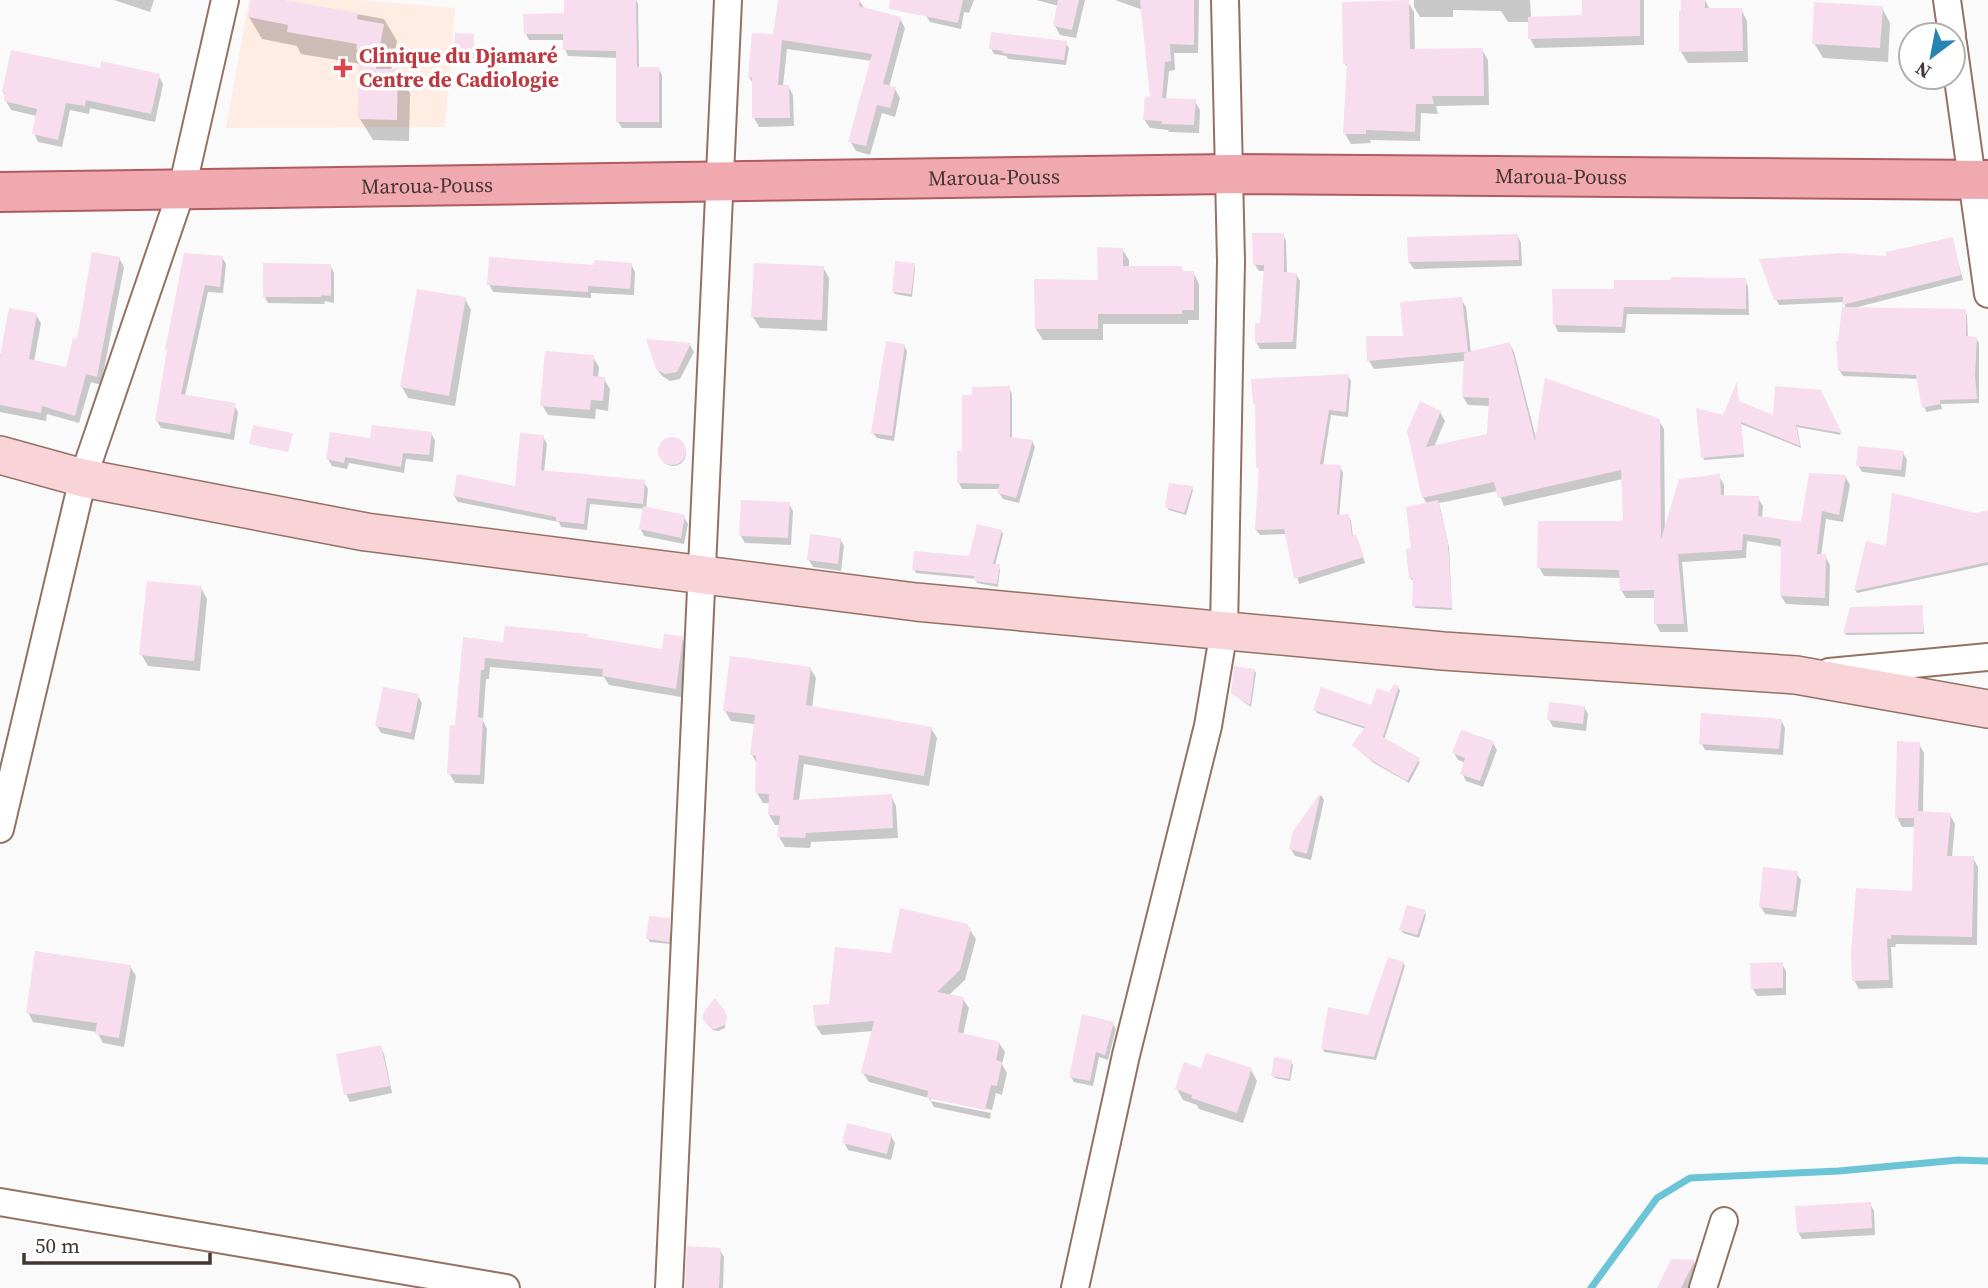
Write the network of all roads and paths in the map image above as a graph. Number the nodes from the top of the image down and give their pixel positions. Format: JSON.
{"nodes":[{"id":1,"x":225,"y":0,"type":"edge"},
{"id":2,"x":728,"y":0,"type":"edge"},
{"id":3,"x":1225,"y":0,"type":"edge"},
{"id":4,"x":1947,"y":0,"type":"edge"},
{"id":5,"x":1950,"y":21,"type":"edge"},
{"id":6,"x":1962,"y":91,"type":"edge"},
{"id":7,"x":1228,"y":174,"type":"junction"},
{"id":8,"x":721,"y":180,"type":"junction"},
{"id":9,"x":1980,"y":180,"type":"edge"},
{"id":10,"x":182,"y":189,"type":"junction"},
{"id":11,"x":0,"y":192,"type":"edge"},
{"id":12,"x":1988,"y":293,"type":"edge"},
{"id":13,"x":0,"y":455,"type":"edge"},
{"id":14,"x":83,"y":478,"type":"junction"},
{"id":15,"x":701,"y":574,"type":"junction"},
{"id":16,"x":1224,"y":630,"type":"junction"},
{"id":17,"x":1988,"y":657,"type":"edge"},
{"id":18,"x":1796,"y":675,"type":"junction"},
{"id":19,"x":1988,"y":709,"type":"edge"},
{"id":20,"x":0,"y":830,"type":"edge"},
{"id":21,"x":0,"y":1202,"type":"edge"},
{"id":22,"x":1724,"y":1221,"type":"dead end"},
{"id":23,"x":506,"y":1288,"type":"edge"},
{"id":24,"x":669,"y":1288,"type":"edge"},
{"id":25,"x":1075,"y":1288,"type":"edge"},
{"id":26,"x":1703,"y":1288,"type":"edge"}],
"edges":[{"from":1,"to":10,"type":"street"},
{"from":2,"to":8,"type":"street"},
{"from":3,"to":7,"type":"street"},
{"from":4,"to":5,"type":"street"},
{"from":6,"to":9,"type":"street"},
{"from":7,"to":8,"type":"main road","name":"Maroua-Pouss"},
{"from":7,"to":9,"type":"main road","name":"Maroua-Pouss"},
{"from":7,"to":16,"type":"street"},
{"from":8,"to":10,"type":"main road","name":"Maroua-Pouss"},
{"from":8,"to":15,"type":"street"},
{"from":9,"to":12,"type":"street"},
{"from":10,"to":11,"type":"main road","name":"Maroua-Pouss"},
{"from":10,"to":14,"type":"street"},
{"from":13,"to":14,"type":"main road"},
{"from":14,"to":15,"type":"main road"},
{"from":14,"to":20,"type":"street"},
{"from":15,"to":16,"type":"main road"},
{"from":15,"to":24,"type":"street"},
{"from":16,"to":18,"type":"main road"},
{"from":16,"to":25,"type":"street"},
{"from":17,"to":18,"type":"street"},
{"from":18,"to":19,"type":"main road"},
{"from":21,"to":23,"type":"street"},
{"from":22,"to":26,"type":"street"}]}
